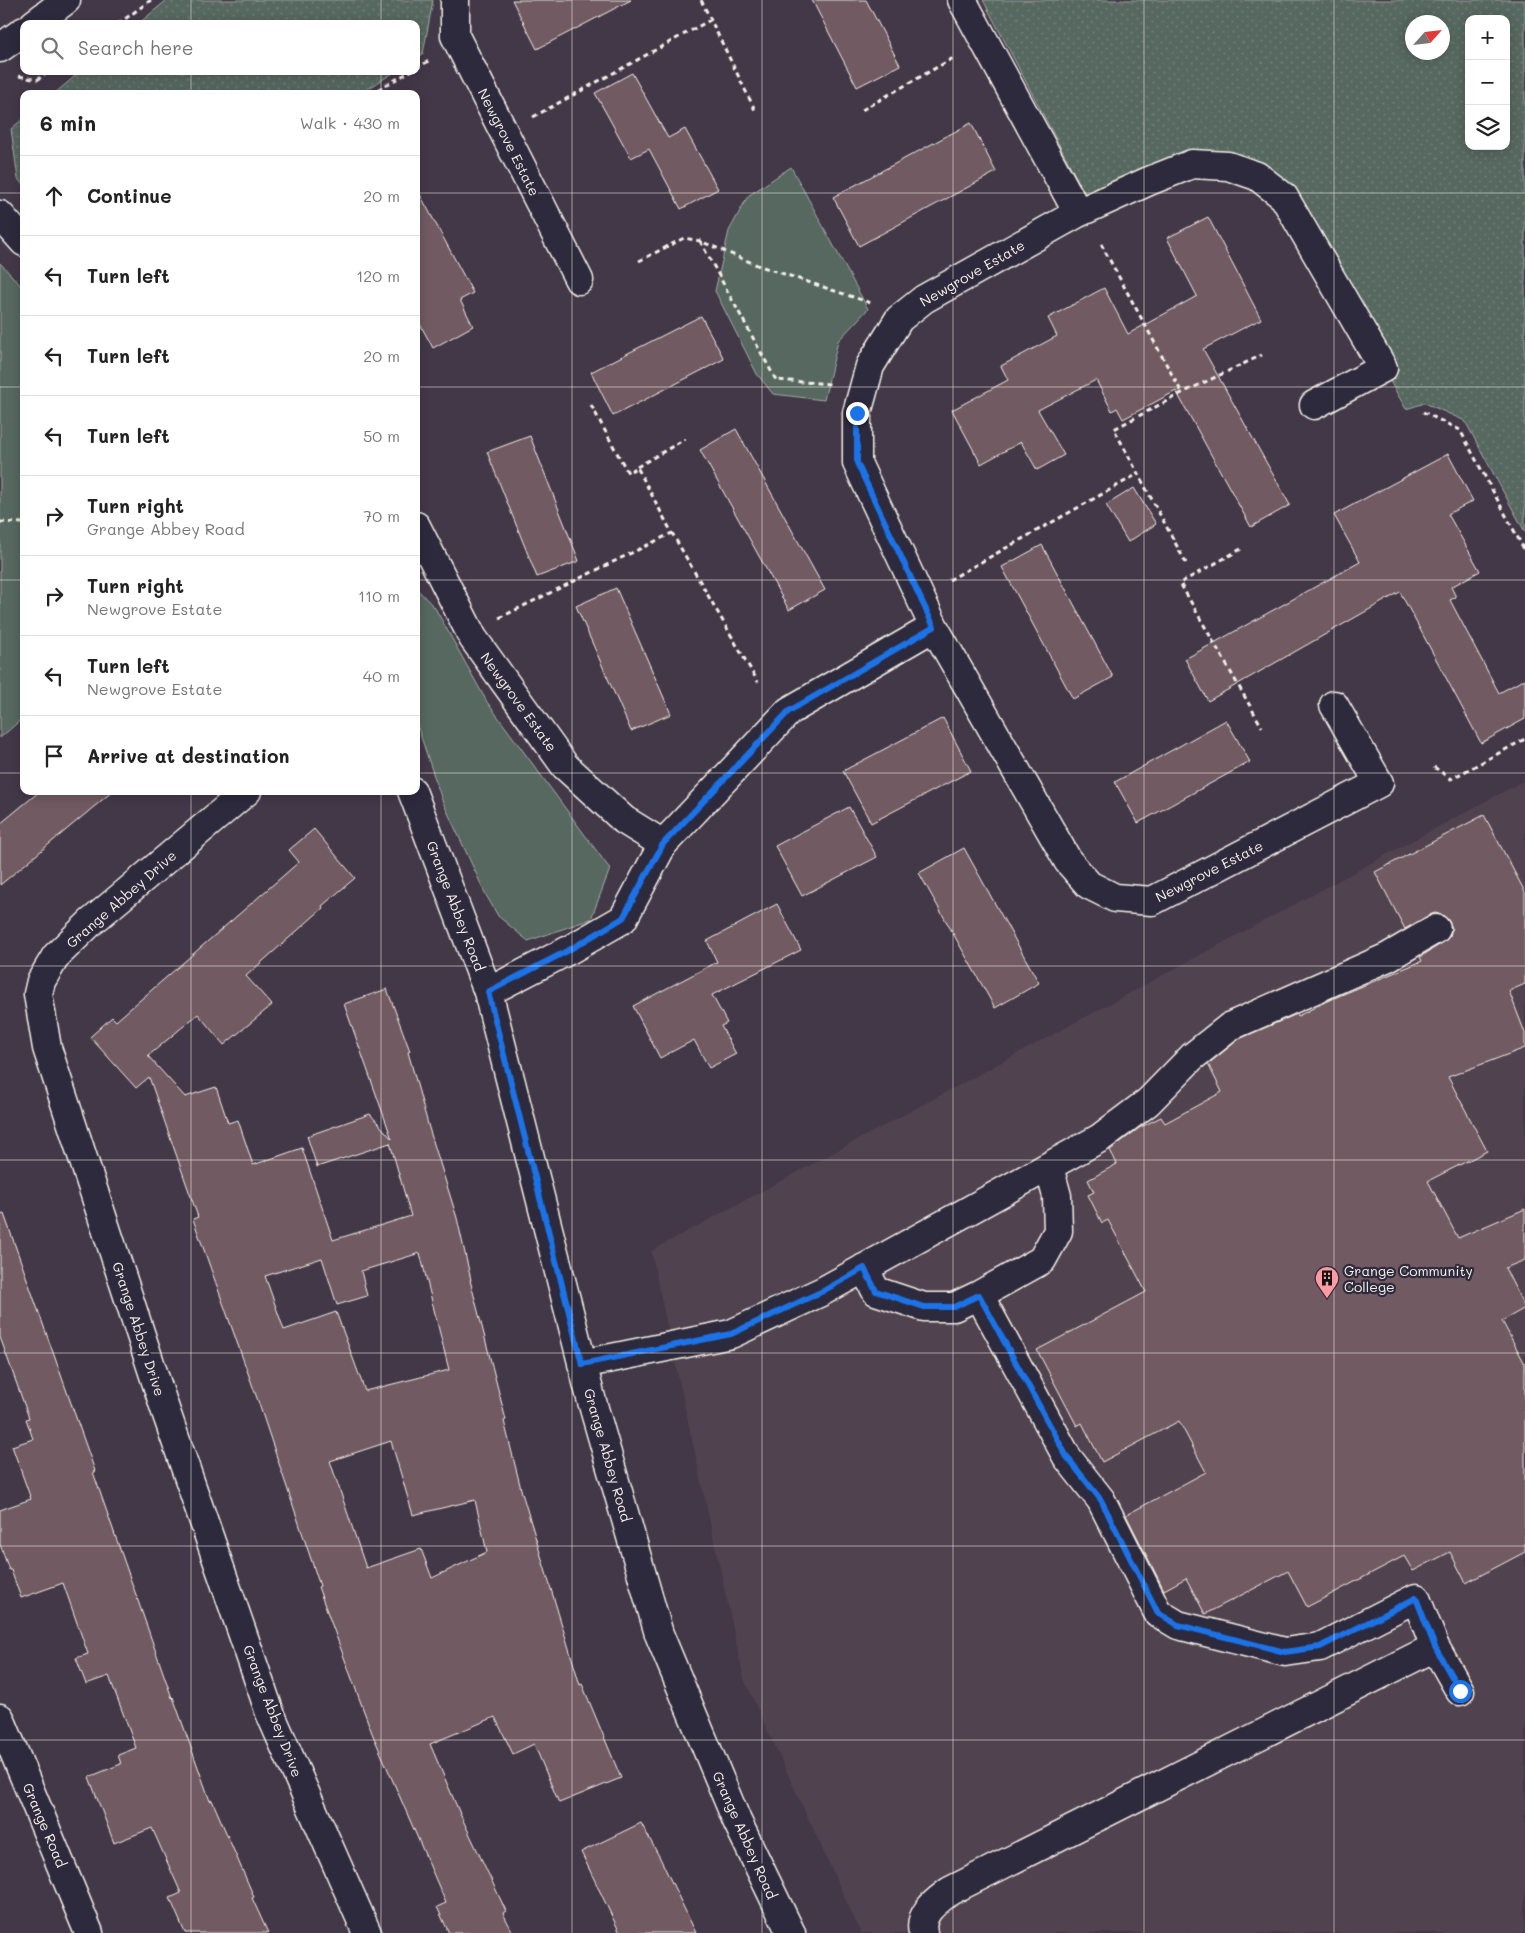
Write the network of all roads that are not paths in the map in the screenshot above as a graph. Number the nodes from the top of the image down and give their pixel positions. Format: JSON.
{"nodes":[{"id":1,"x":66,"y":0,"type":"edge"},
{"id":2,"x":454,"y":0,"type":"edge"},
{"id":3,"x":962,"y":0,"type":"edge"},
{"id":4,"x":39,"y":20,"type":"edge"},
{"id":5,"x":20,"y":34,"type":"edge"},
{"id":6,"x":0,"y":48,"type":"edge"},
{"id":7,"x":1078,"y":213,"type":"junction"},
{"id":8,"x":0,"y":215,"type":"edge"},
{"id":9,"x":20,"y":238,"type":"edge"},
{"id":10,"x":579,"y":280,"type":"dead end"},
{"id":11,"x":1314,"y":405,"type":"dead end"},
{"id":12,"x":420,"y":534,"type":"edge"},
{"id":13,"x":934,"y":627,"type":"junction"},
{"id":14,"x":1334,"y":705,"type":"dead end"},
{"id":15,"x":242,"y":795,"type":"edge"},
{"id":16,"x":414,"y":795,"type":"edge"},
{"id":17,"x":663,"y":844,"type":"junction"},
{"id":18,"x":1436,"y":929,"type":"dead end"},
{"id":19,"x":488,"y":992,"type":"junction"},
{"id":20,"x":1048,"y":1167,"type":"junction"},
{"id":21,"x":864,"y":1268,"type":"junction"},
{"id":22,"x":979,"y":1295,"type":"junction"},
{"id":23,"x":582,"y":1364,"type":"junction"},
{"id":24,"x":1435,"y":1647,"type":"junction"},
{"id":25,"x":1460,"y":1691,"type":"dead end"},
{"id":26,"x":0,"y":1718,"type":"edge"},
{"id":27,"x":89,"y":1933,"type":"edge"},
{"id":28,"x":367,"y":1933,"type":"edge"},
{"id":29,"x":791,"y":1933,"type":"edge"},
{"id":30,"x":923,"y":1933,"type":"edge"}],
"edges":[{"from":1,"to":4,"type":"street"},
{"from":2,"to":10,"type":"street","name":"Newgrove Estate"},
{"from":3,"to":7,"type":"street"},
{"from":5,"to":6,"type":"street"},
{"from":7,"to":11,"type":"street","name":"Newgrove Estate"},
{"from":7,"to":13,"type":"street","name":"Newgrove Estate"},
{"from":8,"to":9,"type":"street"},
{"from":12,"to":17,"type":"street","name":"Newgrove Estate"},
{"from":13,"to":14,"type":"street","name":"Newgrove Estate"},
{"from":13,"to":17,"type":"street"},
{"from":15,"to":28,"type":"street","name":"Grange Abbey Drive"},
{"from":16,"to":19,"type":"street","name":"Grange Abbey Road"},
{"from":17,"to":19,"type":"street"},
{"from":18,"to":20,"type":"street"},
{"from":19,"to":23,"type":"street","name":"Grange Abbey Road"},
{"from":20,"to":21,"type":"street"},
{"from":20,"to":22,"type":"street"},
{"from":21,"to":22,"type":"street"},
{"from":21,"to":23,"type":"street"},
{"from":22,"to":24,"type":"street"},
{"from":23,"to":29,"type":"street","name":"Grange Abbey Road"},
{"from":24,"to":25,"type":"street"},
{"from":24,"to":30,"type":"street"},
{"from":26,"to":27,"type":"street","name":"Grange Road"}]}
